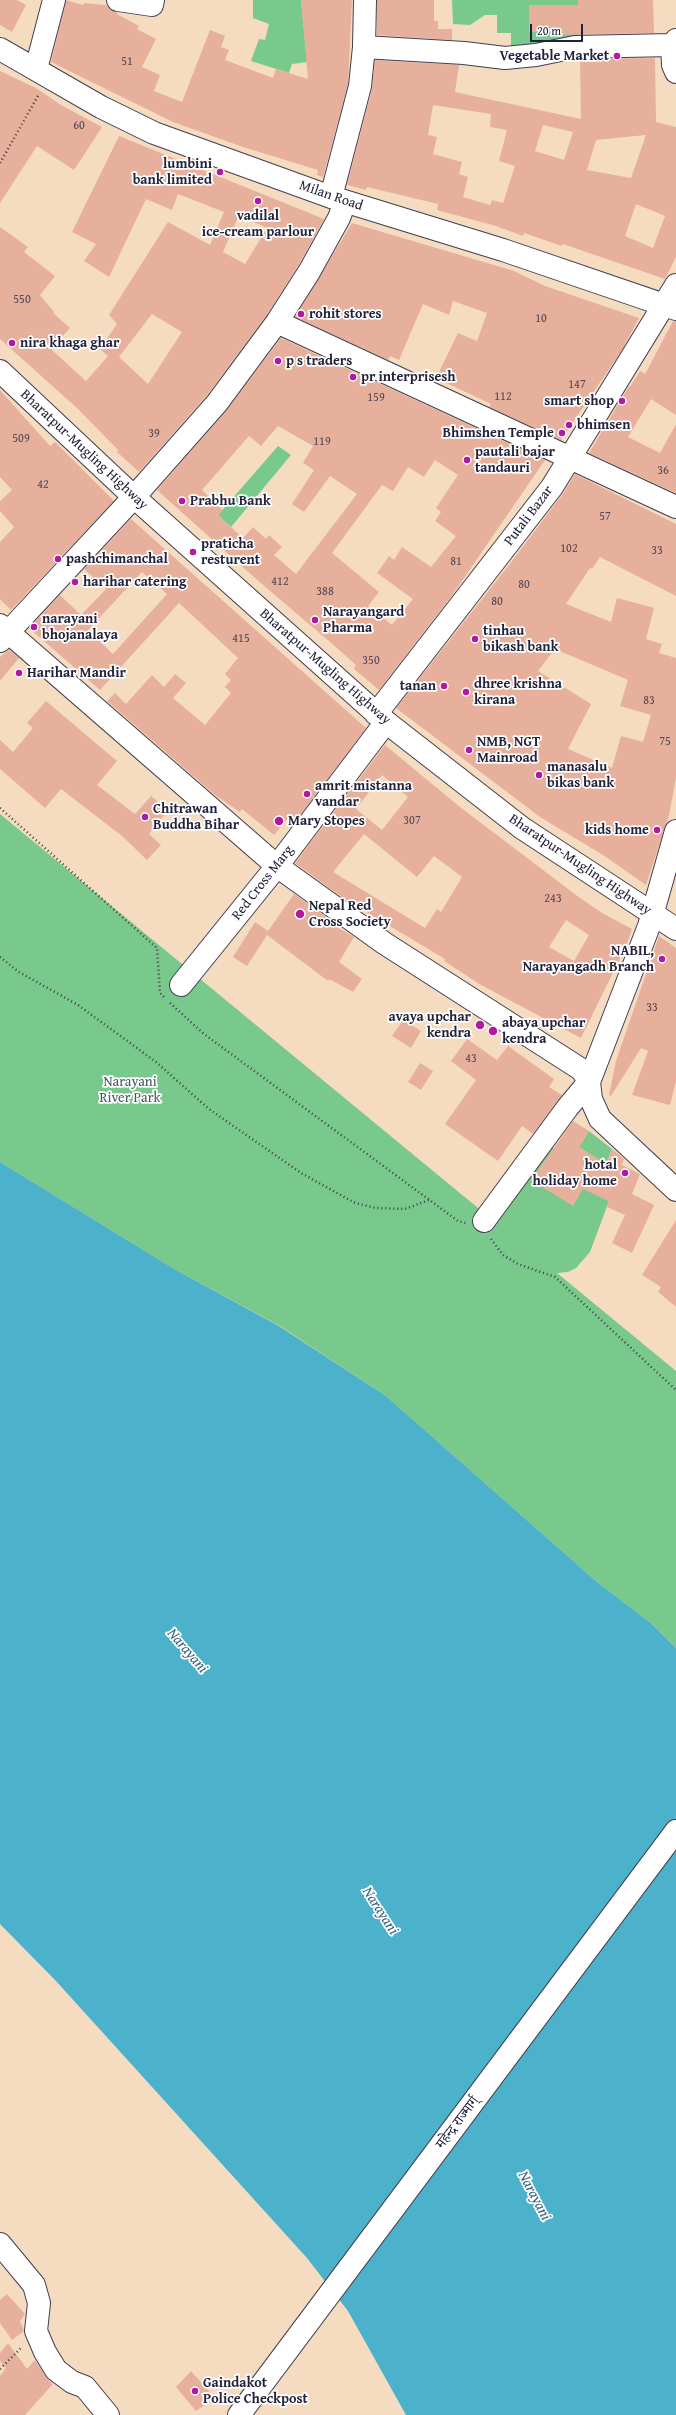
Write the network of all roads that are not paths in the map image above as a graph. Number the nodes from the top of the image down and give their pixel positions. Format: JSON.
{"nodes":[{"id":1,"x":54,"y":0,"type":"edge"},
{"id":2,"x":118,"y":0,"type":"edge"},
{"id":3,"x":153,"y":0,"type":"edge"},
{"id":4,"x":365,"y":0,"type":"edge"},
{"id":5,"x":674,"y":43,"type":"edge"},
{"id":6,"x":364,"y":47,"type":"junction"},
{"id":7,"x":0,"y":49,"type":"edge"},
{"id":8,"x":42,"y":72,"type":"junction"},
{"id":9,"x":676,"y":72,"type":"edge"},
{"id":10,"x":338,"y":199,"type":"junction"},
{"id":11,"x":676,"y":285,"type":"edge"},
{"id":12,"x":670,"y":307,"type":"edge"},
{"id":13,"x":277,"y":322,"type":"junction"},
{"id":14,"x":0,"y":371,"type":"edge"},
{"id":15,"x":570,"y":458,"type":"junction"},
{"id":16,"x":134,"y":497,"type":"junction"},
{"id":17,"x":676,"y":507,"type":"edge"},
{"id":18,"x":3,"y":633,"type":"edge"},
{"id":19,"x":381,"y":718,"type":"junction"},
{"id":20,"x":676,"y":831,"type":"edge"},
{"id":21,"x":277,"y":866,"type":"junction"},
{"id":22,"x":653,"y":914,"type":"junction"},
{"id":23,"x":676,"y":929,"type":"edge"},
{"id":24,"x":181,"y":985,"type":"dead end"},
{"id":25,"x":589,"y":1082,"type":"junction"},
{"id":26,"x":676,"y":1190,"type":"edge"},
{"id":27,"x":484,"y":1221,"type":"road end"},
{"id":28,"x":676,"y":1831,"type":"edge"},
{"id":29,"x":0,"y":2244,"type":"edge"},
{"id":30,"x":246,"y":2407,"type":"edge"},
{"id":31,"x":108,"y":2415,"type":"edge"}],
"edges":[{"from":1,"to":8,"type":"main road"},
{"from":2,"to":3,"type":"main road"},
{"from":4,"to":6,"type":"main road"},
{"from":5,"to":6,"type":"main road"},
{"from":5,"to":9,"type":"main road"},
{"from":6,"to":10,"type":"main road"},
{"from":7,"to":8,"type":"main road","name":"Milan Road"},
{"from":8,"to":10,"type":"main road","name":"Milan Road"},
{"from":10,"to":12,"type":"main road","name":"Milan Road"},
{"from":10,"to":13,"type":"main road"},
{"from":11,"to":12,"type":"main road","name":"Putali Bazar"},
{"from":12,"to":15,"type":"main road","name":"Putali Bazar"},
{"from":13,"to":15,"type":"main road"},
{"from":13,"to":16,"type":"main road"},
{"from":14,"to":16,"type":"main road","name":"Bharatpur-Mugling Highway"},
{"from":15,"to":17,"type":"main road"},
{"from":15,"to":19,"type":"main road","name":"Putali Bazar"},
{"from":16,"to":18,"type":"main road"},
{"from":16,"to":19,"type":"main road","name":"Bharatpur-Mugling Highway"},
{"from":18,"to":21,"type":"main road"},
{"from":19,"to":21,"type":"main road","name":"Red Cross Marg"},
{"from":19,"to":22,"type":"main road","name":"Bharatpur-Mugling Highway"},
{"from":20,"to":22,"type":"main road"},
{"from":21,"to":24,"type":"main road","name":"Red Cross Marg"},
{"from":21,"to":25,"type":"main road"},
{"from":22,"to":23,"type":"main road","name":"Bharatpur-Mugling Highway"},
{"from":22,"to":25,"type":"main road"},
{"from":25,"to":26,"type":"main road"},
{"from":25,"to":27,"type":"main road"},
{"from":28,"to":30,"type":"main road","name":"महेन्द्र राज्मार्ग्"},
{"from":29,"to":31,"type":"main road"}]}
